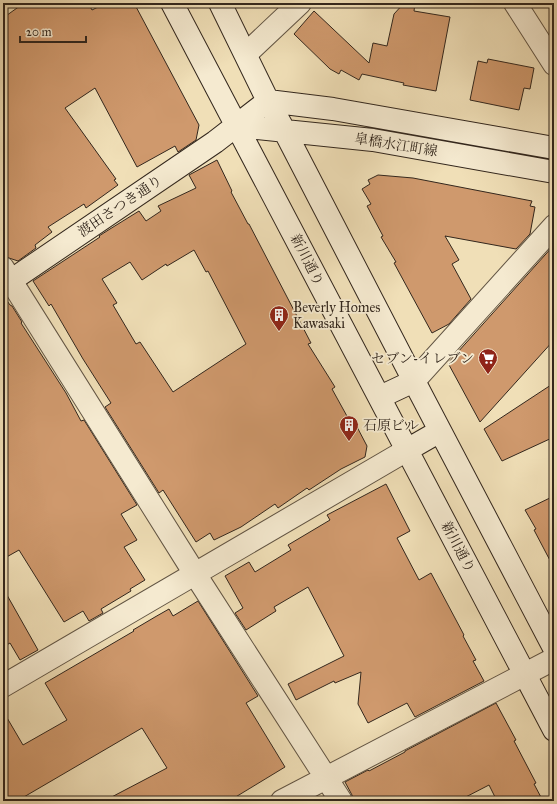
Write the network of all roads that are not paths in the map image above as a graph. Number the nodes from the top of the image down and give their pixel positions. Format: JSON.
{"nodes":[{"id":1,"x":172,"y":3,"type":"edge"},
{"id":2,"x":220,"y":3,"type":"edge"},
{"id":3,"x":300,"y":3,"type":"edge"},
{"id":4,"x":515,"y":3,"type":"edge"},
{"id":5,"x":246,"y":54,"type":"junction"},
{"id":6,"x":554,"y":64,"type":"edge"},
{"id":7,"x":268,"y":101,"type":"junction"},
{"id":8,"x":237,"y":126,"type":"junction"},
{"id":9,"x":284,"y":130,"type":"junction"},
{"id":10,"x":554,"y":148,"type":"edge"},
{"id":11,"x":554,"y":172,"type":"edge"},
{"id":12,"x":554,"y":226,"type":"edge"},
{"id":13,"x":6,"y":278,"type":"edge"},
{"id":14,"x":414,"y":381,"type":"junction"},
{"id":15,"x":380,"y":397,"type":"junction"},
{"id":16,"x":440,"y":430,"type":"junction"},
{"id":17,"x":407,"y":450,"type":"junction"},
{"id":18,"x":194,"y":574,"type":"junction"},
{"id":19,"x":554,"y":648,"type":"edge"},
{"id":20,"x":554,"y":659,"type":"edge"},
{"id":21,"x":525,"y":674,"type":"junction"},
{"id":22,"x":3,"y":686,"type":"edge"},
{"id":23,"x":554,"y":730,"type":"edge"},
{"id":24,"x":327,"y":778,"type":"junction"},
{"id":25,"x":282,"y":801,"type":"edge"},
{"id":26,"x":342,"y":801,"type":"edge"}],
"edges":[{"from":1,"to":8,"type":"street","name":"新川通り"},
{"from":2,"to":5,"type":"street"},
{"from":3,"to":5,"type":"street"},
{"from":4,"to":6,"type":"street"},
{"from":5,"to":7,"type":"street"},
{"from":7,"to":8,"type":"street","name":"渡田さつき通り"},
{"from":7,"to":9,"type":"street"},
{"from":7,"to":10,"type":"street","name":"皐橋水江町線"},
{"from":8,"to":9,"type":"street","name":"皐橋水江町線"},
{"from":8,"to":13,"type":"street","name":"渡田さつき通り"},
{"from":8,"to":15,"type":"street","name":"新川通り"},
{"from":9,"to":11,"type":"street","name":"皐橋水江町線"},
{"from":9,"to":14,"type":"street"},
{"from":12,"to":14,"type":"street"},
{"from":13,"to":18,"type":"street"},
{"from":14,"to":15,"type":"street"},
{"from":14,"to":16,"type":"street"},
{"from":15,"to":17,"type":"street","name":"新川通り"},
{"from":16,"to":17,"type":"street"},
{"from":16,"to":19,"type":"street"},
{"from":17,"to":18,"type":"street"},
{"from":17,"to":21,"type":"street","name":"新川通り"},
{"from":18,"to":22,"type":"street"},
{"from":18,"to":24,"type":"street"},
{"from":20,"to":21,"type":"street"},
{"from":21,"to":23,"type":"street","name":"新川通り"},
{"from":21,"to":24,"type":"street"},
{"from":24,"to":25,"type":"street"},
{"from":24,"to":26,"type":"street"}]}
